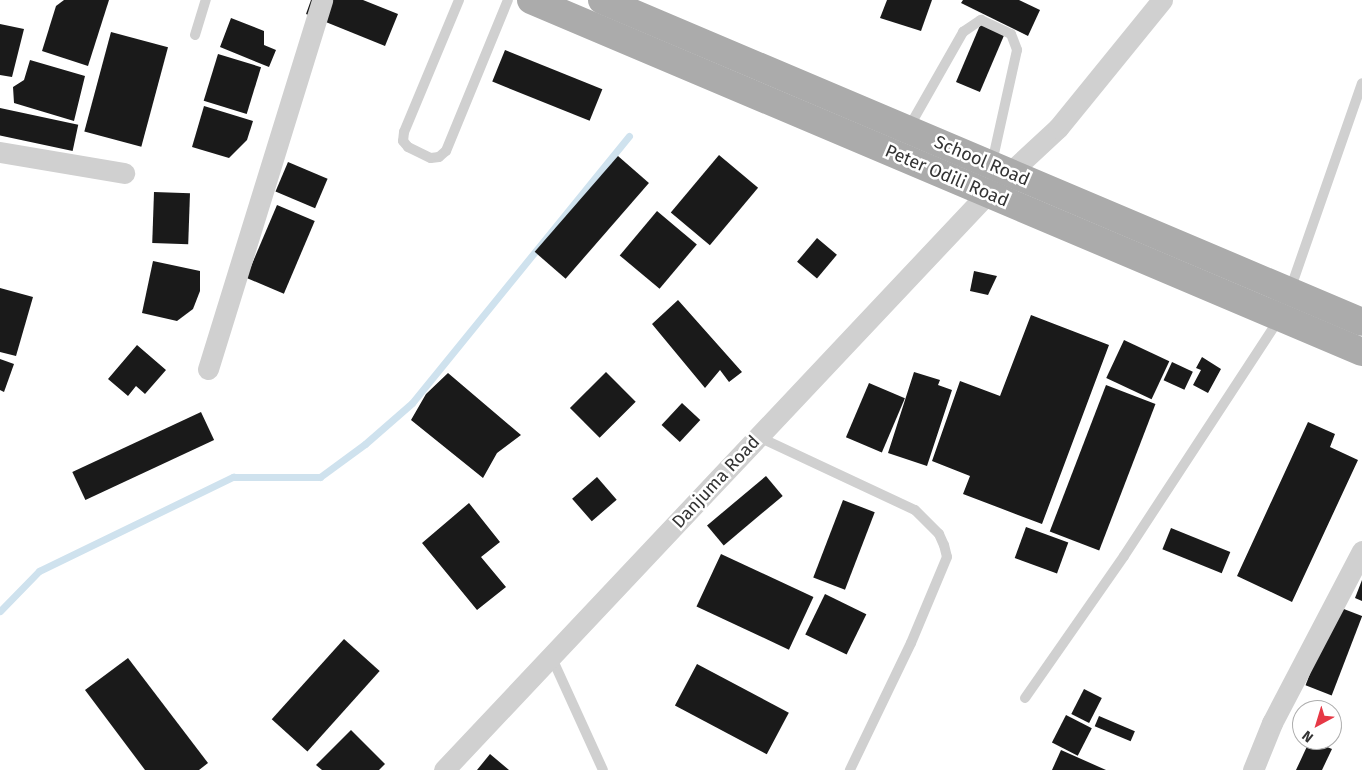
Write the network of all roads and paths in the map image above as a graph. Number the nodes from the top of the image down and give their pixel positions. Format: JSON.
{"nodes":[{"id":1,"x":206,"y":0,"type":"edge"},
{"id":2,"x":322,"y":0,"type":"edge"},
{"id":3,"x":459,"y":0,"type":"edge"},
{"id":4,"x":508,"y":0,"type":"edge"},
{"id":5,"x":531,"y":0,"type":"edge"},
{"id":6,"x":602,"y":0,"type":"edge"},
{"id":7,"x":1162,"y":0,"type":"edge"},
{"id":8,"x":195,"y":35,"type":"dead end"},
{"id":9,"x":1362,"y":83,"type":"edge"},
{"id":10,"x":908,"y":130,"type":"junction"},
{"id":11,"x":0,"y":152,"type":"edge"},
{"id":12,"x":1000,"y":169,"type":"junction"},
{"id":13,"x":124,"y":173,"type":"dead end"},
{"id":14,"x":988,"y":193,"type":"junction"},
{"id":15,"x":1289,"y":291,"type":"junction"},
{"id":16,"x":1280,"y":318,"type":"junction"},
{"id":17,"x":1362,"y":322,"type":"edge"},
{"id":18,"x":1362,"y":352,"type":"edge"},
{"id":19,"x":208,"y":369,"type":"dead end"},
{"id":20,"x":759,"y":437,"type":"junction"},
{"id":21,"x":1362,"y":551,"type":"edge"},
{"id":22,"x":551,"y":656,"type":"junction"},
{"id":23,"x":1025,"y":698,"type":"dead end"},
{"id":24,"x":444,"y":770,"type":"edge"},
{"id":25,"x":603,"y":770,"type":"edge"},
{"id":26,"x":850,"y":770,"type":"edge"},
{"id":27,"x":1253,"y":770,"type":"edge"}],
"edges":[{"from":1,"to":8,"type":"lane"},
{"from":2,"to":19,"type":"street"},
{"from":3,"to":4,"type":"lane"},
{"from":5,"to":14,"type":"main road","name":"Peter Odili Road"},
{"from":6,"to":10,"type":"main road","name":"School Road"},
{"from":7,"to":12,"type":"street","name":"Danjuma Road"},
{"from":9,"to":15,"type":"lane"},
{"from":10,"to":12,"type":"main road","name":"School Road"},
{"from":10,"to":12,"type":"lane"},
{"from":11,"to":13,"type":"street"},
{"from":12,"to":14,"type":"street","name":"Danjuma Road"},
{"from":12,"to":15,"type":"main road","name":"School Road"},
{"from":14,"to":16,"type":"main road","name":"Peter Odili Road"},
{"from":14,"to":20,"type":"street","name":"Danjuma Road"},
{"from":15,"to":17,"type":"main road","name":"School Road"},
{"from":16,"to":18,"type":"main road","name":"Peter Odili Road"},
{"from":16,"to":23,"type":"lane"},
{"from":20,"to":22,"type":"street","name":"Danjuma Road"},
{"from":20,"to":26,"type":"lane"},
{"from":21,"to":27,"type":"street"},
{"from":22,"to":24,"type":"street","name":"Danjuma Road"},
{"from":22,"to":25,"type":"lane"}]}
